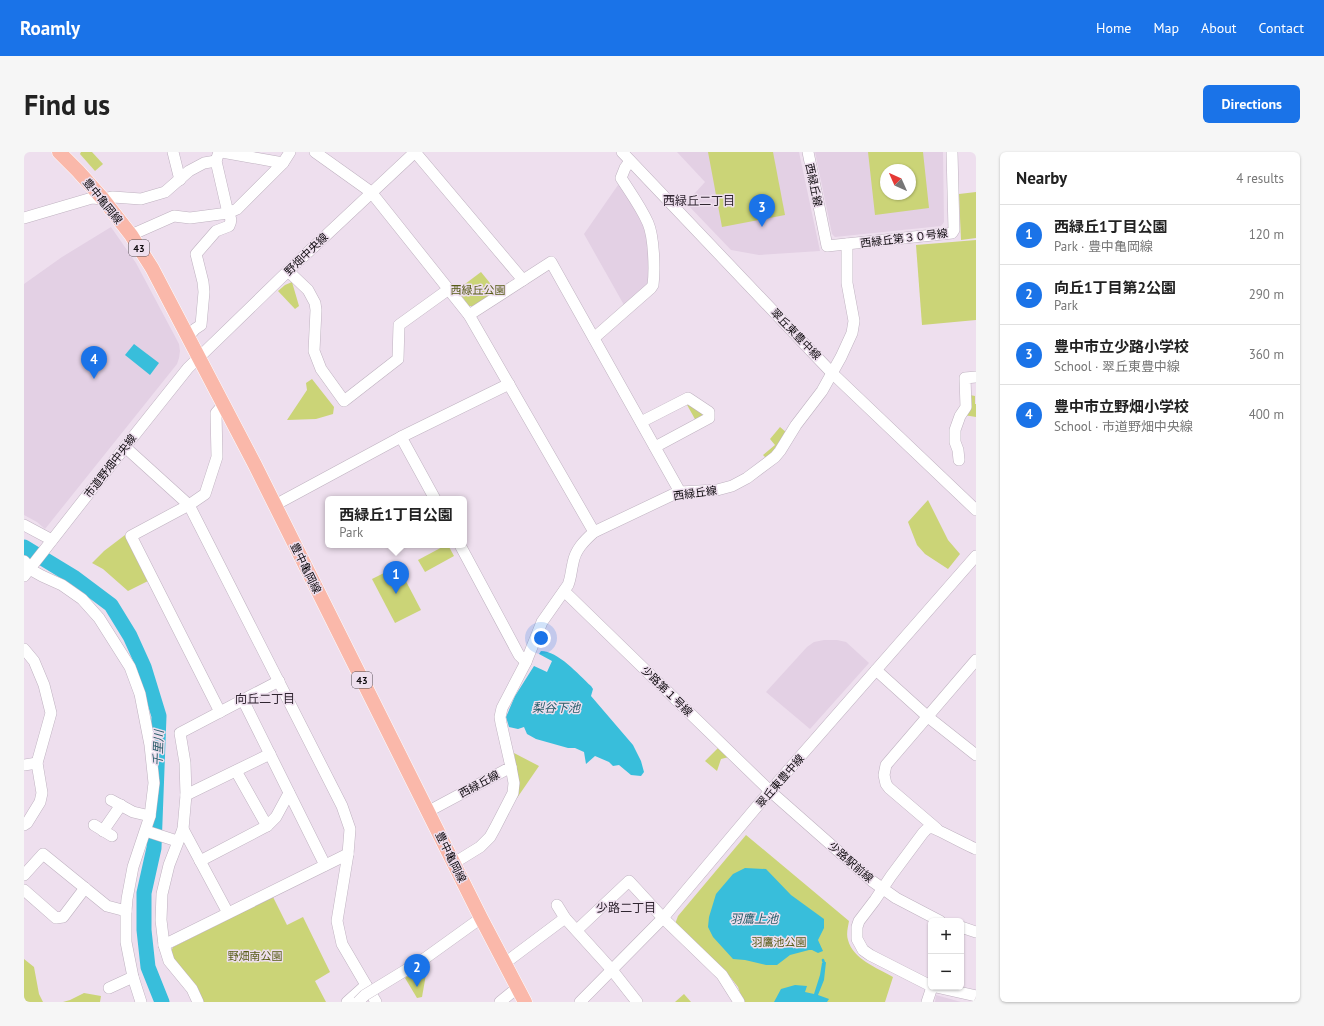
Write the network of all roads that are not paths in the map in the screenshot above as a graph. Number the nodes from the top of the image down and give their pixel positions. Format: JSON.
{"nodes":[{"id":1,"x":59,"y":152,"type":"edge"},
{"id":2,"x":173,"y":152,"type":"edge"},
{"id":3,"x":222,"y":152,"type":"edge"},
{"id":4,"x":290,"y":152,"type":"edge"},
{"id":5,"x":315,"y":152,"type":"edge"},
{"id":6,"x":415,"y":152,"type":"edge"},
{"id":7,"x":622,"y":152,"type":"edge"},
{"id":8,"x":808,"y":152,"type":"edge"},
{"id":9,"x":952,"y":152,"type":"edge"},
{"id":10,"x":217,"y":157,"type":"edge"},
{"id":11,"x":630,"y":161,"type":"junction"},
{"id":12,"x":283,"y":163,"type":"junction"},
{"id":13,"x":180,"y":180,"type":"junction"},
{"id":14,"x":371,"y":192,"type":"junction"},
{"id":15,"x":103,"y":199,"type":"junction"},
{"id":16,"x":228,"y":213,"type":"junction"},
{"id":17,"x":24,"y":218,"type":"edge"},
{"id":18,"x":131,"y":235,"type":"junction"},
{"id":19,"x":847,"y":244,"type":"junction"},
{"id":20,"x":288,"y":271,"type":"junction"},
{"id":21,"x":523,"y":280,"type":"junction"},
{"id":22,"x":449,"y":289,"type":"junction"},
{"id":23,"x":469,"y":315,"type":"junction"},
{"id":24,"x":188,"y":337,"type":"junction"},
{"id":25,"x":594,"y":338,"type":"junction"},
{"id":26,"x":199,"y":358,"type":"junction"},
{"id":27,"x":832,"y":373,"type":"junction"},
{"id":28,"x":976,"y":377,"type":"edge"},
{"id":29,"x":509,"y":384,"type":"junction"},
{"id":30,"x":223,"y":405,"type":"junction"},
{"id":31,"x":641,"y":422,"type":"junction"},
{"id":32,"x":401,"y":437,"type":"junction"},
{"id":33,"x":125,"y":447,"type":"junction"},
{"id":34,"x":655,"y":447,"type":"junction"},
{"id":35,"x":959,"y":460,"type":"dead end"},
{"id":36,"x":680,"y":492,"type":"junction"},
{"id":37,"x":433,"y":496,"type":"edge"},
{"id":38,"x":188,"y":505,"type":"junction"},
{"id":39,"x":275,"y":505,"type":"junction"},
{"id":40,"x":976,"y":510,"type":"edge"},
{"id":41,"x":24,"y":525,"type":"edge"},
{"id":42,"x":594,"y":532,"type":"junction"},
{"id":43,"x":51,"y":542,"type":"junction"},
{"id":44,"x":462,"y":548,"type":"edge"},
{"id":45,"x":976,"y":556,"type":"edge"},
{"id":46,"x":28,"y":567,"type":"edge"},
{"id":47,"x":564,"y":592,"type":"junction"},
{"id":48,"x":24,"y":649,"type":"edge"},
{"id":49,"x":976,"y":660,"type":"edge"},
{"id":50,"x":526,"y":662,"type":"junction"},
{"id":51,"x":876,"y":670,"type":"junction"},
{"id":52,"x":279,"y":682,"type":"junction"},
{"id":53,"x":243,"y":700,"type":"junction"},
{"id":54,"x":220,"y":712,"type":"junction"},
{"id":55,"x":928,"y":717,"type":"junction"},
{"id":56,"x":270,"y":754,"type":"junction"},
{"id":57,"x":976,"y":755,"type":"edge"},
{"id":58,"x":37,"y":763,"type":"junction"},
{"id":59,"x":24,"y":765,"type":"edge"},
{"id":60,"x":511,"y":767,"type":"junction"},
{"id":61,"x":236,"y":771,"type":"junction"},
{"id":62,"x":770,"y":791,"type":"junction"},
{"id":63,"x":289,"y":794,"type":"junction"},
{"id":64,"x":186,"y":795,"type":"junction"},
{"id":65,"x":429,"y":811,"type":"junction"},
{"id":66,"x":150,"y":816,"type":"junction"},
{"id":67,"x":24,"y":825,"type":"edge"},
{"id":68,"x":267,"y":826,"type":"junction"},
{"id":69,"x":183,"y":829,"type":"junction"},
{"id":70,"x":937,"y":829,"type":"junction"},
{"id":71,"x":103,"y":831,"type":"dead end"},
{"id":72,"x":146,"y":831,"type":"junction"},
{"id":73,"x":177,"y":842,"type":"junction"},
{"id":74,"x":976,"y":849,"type":"edge"},
{"id":75,"x":348,"y":854,"type":"junction"},
{"id":76,"x":200,"y":861,"type":"junction"},
{"id":77,"x":454,"y":863,"type":"junction"},
{"id":78,"x":325,"y":865,"type":"junction"},
{"id":79,"x":24,"y":875,"type":"edge"},
{"id":80,"x":85,"y":888,"type":"junction"},
{"id":81,"x":882,"y":888,"type":"junction"},
{"id":82,"x":24,"y":890,"type":"edge"},
{"id":83,"x":557,"y":905,"type":"dead end"},
{"id":84,"x":126,"y":911,"type":"junction"},
{"id":85,"x":228,"y":913,"type":"junction"},
{"id":86,"x":482,"y":918,"type":"junction"},
{"id":87,"x":565,"y":918,"type":"junction"},
{"id":88,"x":663,"y":918,"type":"junction"},
{"id":89,"x":934,"y":918,"type":"edge"},
{"id":90,"x":964,"y":928,"type":"edge"},
{"id":91,"x":577,"y":930,"type":"junction"},
{"id":92,"x":976,"y":932,"type":"edge"},
{"id":93,"x":164,"y":945,"type":"junction"},
{"id":94,"x":505,"y":963,"type":"junction"},
{"id":95,"x":612,"y":970,"type":"junction"},
{"id":96,"x":133,"y":978,"type":"junction"},
{"id":97,"x":366,"y":985,"type":"junction"},
{"id":98,"x":928,"y":985,"type":"edge"},
{"id":99,"x":109,"y":988,"type":"dead end"},
{"id":100,"x":517,"y":988,"type":"junction"},
{"id":101,"x":930,"y":990,"type":"edge"},
{"id":102,"x":949,"y":990,"type":"edge"},
{"id":103,"x":976,"y":996,"type":"edge"},
{"id":104,"x":373,"y":1001,"type":"edge"},
{"id":105,"x":141,"y":1002,"type":"edge"},
{"id":106,"x":198,"y":1002,"type":"edge"},
{"id":107,"x":347,"y":1002,"type":"edge"},
{"id":108,"x":358,"y":1002,"type":"edge"},
{"id":109,"x":500,"y":1002,"type":"edge"},
{"id":110,"x":525,"y":1002,"type":"edge"},
{"id":111,"x":580,"y":1002,"type":"edge"},
{"id":112,"x":637,"y":1002,"type":"edge"},
{"id":113,"x":739,"y":1002,"type":"edge"},
{"id":114,"x":928,"y":1002,"type":"edge"}],
"edges":[{"from":1,"to":15,"type":"main road","name":"豊中亀岡線","number":"43"},
{"from":2,"to":13,"type":"street"},
{"from":3,"to":12,"type":"street"},
{"from":4,"to":12,"type":"street"},
{"from":5,"to":14,"type":"street"},
{"from":6,"to":14,"type":"street","name":"野畑中央線"},
{"from":6,"to":21,"type":"street"},
{"from":7,"to":11,"type":"street","name":"翠丘東豊中線"},
{"from":8,"to":19,"type":"street","name":"西緑丘線"},
{"from":9,"to":19,"type":"street","name":"西緑丘第３０号線"},
{"from":10,"to":13,"type":"street"},
{"from":10,"to":16,"type":"street"},
{"from":11,"to":25,"type":"street"},
{"from":11,"to":27,"type":"street","name":"翠丘東豊中線"},
{"from":12,"to":16,"type":"street"},
{"from":13,"to":15,"type":"street"},
{"from":14,"to":20,"type":"street","name":"野畑中央線"},
{"from":14,"to":22,"type":"street"},
{"from":15,"to":17,"type":"street"},
{"from":15,"to":18,"type":"main road","name":"豊中亀岡線","number":"43"},
{"from":16,"to":18,"type":"street"},
{"from":16,"to":24,"type":"street"},
{"from":18,"to":24,"type":"main road","name":"豊中亀岡線","number":"43"},
{"from":19,"to":27,"type":"street","name":"西緑丘線"},
{"from":20,"to":22,"type":"street"},
{"from":20,"to":26,"type":"street","name":"野畑中央線"},
{"from":21,"to":23,"type":"street"},
{"from":21,"to":25,"type":"street"},
{"from":22,"to":23,"type":"street"},
{"from":23,"to":29,"type":"street"},
{"from":24,"to":26,"type":"main road","name":"豊中亀岡線","number":"43"},
{"from":25,"to":31,"type":"street"},
{"from":26,"to":30,"type":"main road","name":"豊中亀岡線","number":"43"},
{"from":26,"to":33,"type":"street","name":"市道野畑中央線"},
{"from":27,"to":36,"type":"street","name":"西緑丘線"},
{"from":27,"to":40,"type":"street","name":"翠丘東豊中線"},
{"from":28,"to":35,"type":"street"},
{"from":29,"to":32,"type":"street"},
{"from":29,"to":42,"type":"street"},
{"from":30,"to":38,"type":"street"},
{"from":30,"to":39,"type":"main road","name":"豊中亀岡線","number":"43"},
{"from":31,"to":34,"type":"street"},
{"from":31,"to":34,"type":"street"},
{"from":32,"to":37,"type":"street"},
{"from":32,"to":39,"type":"street"},
{"from":33,"to":38,"type":"street"},
{"from":33,"to":43,"type":"street","name":"市道野畑中央線"},
{"from":34,"to":36,"type":"street"},
{"from":36,"to":42,"type":"street","name":"西緑丘線"},
{"from":38,"to":52,"type":"street"},
{"from":38,"to":54,"type":"street"},
{"from":39,"to":65,"type":"main road","name":"豊中亀岡線","number":"43"},
{"from":41,"to":43,"type":"street"},
{"from":42,"to":47,"type":"street","name":"西緑丘線"},
{"from":43,"to":46,"type":"street","name":"市道野畑中央線"},
{"from":44,"to":50,"type":"street"},
{"from":45,"to":51,"type":"street","name":"翠丘東豊中線"},
{"from":46,"to":66,"type":"street"},
{"from":47,"to":50,"type":"street","name":"西緑丘線"},
{"from":47,"to":62,"type":"street","name":"少路第１号線"},
{"from":48,"to":58,"type":"street"},
{"from":49,"to":55,"type":"street"},
{"from":50,"to":60,"type":"street","name":"西緑丘線"},
{"from":51,"to":55,"type":"street"},
{"from":51,"to":62,"type":"street","name":"翠丘東豊中線"},
{"from":52,"to":53,"type":"street"},
{"from":52,"to":75,"type":"street"},
{"from":53,"to":54,"type":"street"},
{"from":53,"to":56,"type":"street"},
{"from":54,"to":64,"type":"street"},
{"from":55,"to":57,"type":"street"},
{"from":55,"to":70,"type":"street"},
{"from":56,"to":61,"type":"street"},
{"from":56,"to":63,"type":"street"},
{"from":58,"to":59,"type":"street"},
{"from":58,"to":67,"type":"street"},
{"from":60,"to":65,"type":"street","name":"西緑丘線"},
{"from":60,"to":77,"type":"street"},
{"from":61,"to":64,"type":"street"},
{"from":61,"to":68,"type":"street"},
{"from":62,"to":81,"type":"street","name":"少路駅前線"},
{"from":62,"to":88,"type":"street","name":"翠丘東豊中線"},
{"from":63,"to":68,"type":"street"},
{"from":63,"to":78,"type":"street"},
{"from":64,"to":69,"type":"street"},
{"from":65,"to":77,"type":"main road","name":"豊中亀岡線","number":"43"},
{"from":66,"to":71,"type":"street"},
{"from":66,"to":72,"type":"street"},
{"from":68,"to":76,"type":"street"},
{"from":69,"to":73,"type":"street"},
{"from":69,"to":76,"type":"street"},
{"from":70,"to":74,"type":"street"},
{"from":70,"to":81,"type":"street"},
{"from":72,"to":73,"type":"street"},
{"from":72,"to":84,"type":"street"},
{"from":73,"to":93,"type":"street"},
{"from":75,"to":78,"type":"street"},
{"from":75,"to":97,"type":"street"},
{"from":76,"to":85,"type":"street"},
{"from":77,"to":86,"type":"main road","name":"豊中亀岡線","number":"43"},
{"from":78,"to":85,"type":"street"},
{"from":79,"to":80,"type":"street"},
{"from":80,"to":82,"type":"street"},
{"from":80,"to":84,"type":"street"},
{"from":81,"to":89,"type":"street","name":"少路駅前線"},
{"from":81,"to":98,"type":"street"},
{"from":83,"to":87,"type":"street"},
{"from":84,"to":96,"type":"street"},
{"from":85,"to":93,"type":"street"},
{"from":86,"to":94,"type":"main road","name":"豊中亀岡線","number":"43"},
{"from":86,"to":108,"type":"street","bridge":true},
{"from":87,"to":91,"type":"street"},
{"from":87,"to":94,"type":"street"},
{"from":88,"to":91,"type":"street"},
{"from":88,"to":95,"type":"street","name":"翠丘東豊中線"},
{"from":88,"to":113,"type":"street"},
{"from":90,"to":92,"type":"street"},
{"from":91,"to":95,"type":"street"},
{"from":93,"to":106,"type":"street"},
{"from":94,"to":100,"type":"main road","name":"豊中亀岡線","number":"43"},
{"from":95,"to":111,"type":"street","name":"翠丘東豊中線"},
{"from":95,"to":112,"type":"street"},
{"from":96,"to":99,"type":"street"},
{"from":96,"to":105,"type":"street"},
{"from":97,"to":104,"type":"street"},
{"from":97,"to":107,"type":"street"},
{"from":100,"to":109,"type":"street"},
{"from":100,"to":110,"type":"main road","name":"豊中亀岡線","number":"43"},
{"from":101,"to":114,"type":"street"},
{"from":102,"to":103,"type":"street"}]}
